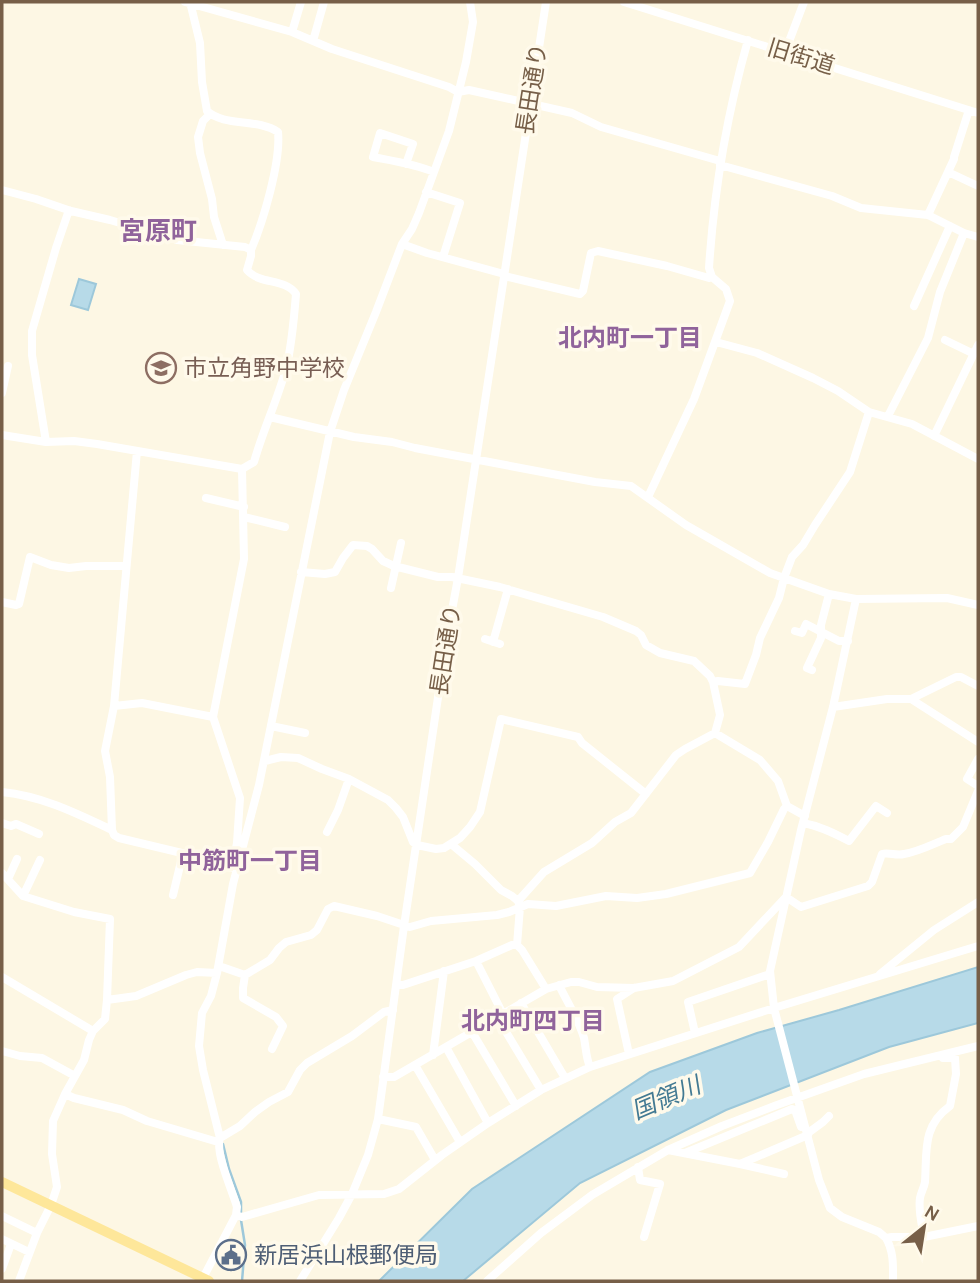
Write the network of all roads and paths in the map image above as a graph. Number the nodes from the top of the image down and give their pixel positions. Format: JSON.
{"nodes":[{"id":1,"x":188,"y":2,"type":"edge"},
{"id":2,"x":301,"y":2,"type":"edge"},
{"id":3,"x":324,"y":2,"type":"edge"},
{"id":4,"x":470,"y":2,"type":"edge"},
{"id":5,"x":546,"y":2,"type":"edge"},
{"id":6,"x":624,"y":2,"type":"edge"},
{"id":7,"x":804,"y":2,"type":"edge"},
{"id":8,"x":213,"y":6,"type":"edge"},
{"id":9,"x":292,"y":32,"type":"junction"},
{"id":10,"x":748,"y":40,"type":"junction"},
{"id":11,"x":313,"y":41,"type":"junction"},
{"id":12,"x":785,"y":52,"type":"junction"},
{"id":13,"x":458,"y":92,"type":"junction"},
{"id":14,"x":530,"y":104,"type":"junction"},
{"id":15,"x":974,"y":112,"type":"edge"},
{"id":16,"x":210,"y":114,"type":"junction"},
{"id":17,"x":720,"y":163,"type":"junction"},
{"id":18,"x":405,"y":164,"type":"junction"},
{"id":19,"x":434,"y":172,"type":"junction"},
{"id":20,"x":948,"y":172,"type":"junction"},
{"id":21,"x":978,"y":186,"type":"edge"},
{"id":22,"x":2,"y":190,"type":"edge"},
{"id":23,"x":426,"y":192,"type":"junction"},
{"id":24,"x":69,"y":211,"type":"junction"},
{"id":25,"x":928,"y":215,"type":"junction"},
{"id":26,"x":950,"y":226,"type":"junction"},
{"id":27,"x":964,"y":233,"type":"junction"},
{"id":28,"x":978,"y":237,"type":"edge"},
{"id":29,"x":402,"y":244,"type":"junction"},
{"id":30,"x":222,"y":245,"type":"junction"},
{"id":31,"x":251,"y":250,"type":"junction"},
{"id":32,"x":443,"y":257,"type":"junction"},
{"id":33,"x":504,"y":275,"type":"junction"},
{"id":34,"x":712,"y":278,"type":"junction"},
{"id":35,"x":914,"y":306,"type":"dead end"},
{"id":36,"x":945,"y":340,"type":"dead end"},
{"id":37,"x":716,"y":342,"type":"junction"},
{"id":38,"x":978,"y":345,"type":"edge"},
{"id":39,"x":974,"y":354,"type":"junction"},
{"id":40,"x":8,"y":366,"type":"dead end"},
{"id":41,"x":2,"y":393,"type":"edge"},
{"id":42,"x":869,"y":412,"type":"junction"},
{"id":43,"x":888,"y":416,"type":"junction"},
{"id":44,"x":270,"y":417,"type":"junction"},
{"id":45,"x":330,"y":432,"type":"junction"},
{"id":46,"x":2,"y":435,"type":"edge"},
{"id":47,"x":934,"y":436,"type":"junction"},
{"id":48,"x":46,"y":442,"type":"junction"},
{"id":49,"x":137,"y":451,"type":"junction"},
{"id":50,"x":476,"y":459,"type":"junction"},
{"id":51,"x":978,"y":459,"type":"edge"},
{"id":52,"x":242,"y":469,"type":"junction"},
{"id":53,"x":648,"y":497,"type":"junction"},
{"id":54,"x":206,"y":498,"type":"dead end"},
{"id":55,"x":244,"y":507,"type":"junction"},
{"id":56,"x":244,"y":517,"type":"junction"},
{"id":57,"x":285,"y":527,"type":"dead end"},
{"id":58,"x":401,"y":543,"type":"dead end"},
{"id":59,"x":126,"y":566,"type":"junction"},
{"id":60,"x":394,"y":566,"type":"junction"},
{"id":61,"x":301,"y":572,"type":"junction"},
{"id":62,"x":458,"y":578,"type":"junction"},
{"id":63,"x":784,"y":578,"type":"junction"},
{"id":64,"x":390,"y":588,"type":"dead end"},
{"id":65,"x":508,"y":589,"type":"junction"},
{"id":66,"x":829,"y":594,"type":"junction"},
{"id":67,"x":856,"y":599,"type":"junction"},
{"id":68,"x":2,"y":602,"type":"edge"},
{"id":69,"x":978,"y":604,"type":"edge"},
{"id":70,"x":795,"y":631,"type":"dead end"},
{"id":71,"x":821,"y":632,"type":"junction"},
{"id":72,"x":848,"y":640,"type":"junction"},
{"id":73,"x":493,"y":642,"type":"dead end"},
{"id":74,"x":812,"y":670,"type":"dead end"},
{"id":75,"x":713,"y":682,"type":"junction"},
{"id":76,"x":978,"y":686,"type":"edge"},
{"id":77,"x":911,"y":699,"type":"junction"},
{"id":78,"x":114,"y":706,"type":"junction"},
{"id":79,"x":833,"y":707,"type":"junction"},
{"id":80,"x":213,"y":717,"type":"junction"},
{"id":81,"x":271,"y":726,"type":"junction"},
{"id":82,"x":305,"y":733,"type":"dead end"},
{"id":83,"x":715,"y":733,"type":"junction"},
{"id":84,"x":978,"y":742,"type":"edge"},
{"id":85,"x":978,"y":759,"type":"edge"},
{"id":86,"x":265,"y":761,"type":"junction"},
{"id":87,"x":349,"y":779,"type":"junction"},
{"id":88,"x":978,"y":789,"type":"edge"},
{"id":89,"x":646,"y":794,"type":"junction"},
{"id":90,"x":3,"y":795,"type":"edge"},
{"id":91,"x":787,"y":806,"type":"junction"},
{"id":92,"x":887,"y":813,"type":"dead end"},
{"id":93,"x":804,"y":820,"type":"junction"},
{"id":94,"x":2,"y":823,"type":"edge"},
{"id":95,"x":112,"y":830,"type":"junction"},
{"id":96,"x":327,"y":832,"type":"dead end"},
{"id":97,"x":38,"y":834,"type":"dead end"},
{"id":98,"x":417,"y":845,"type":"junction"},
{"id":99,"x":451,"y":845,"type":"junction"},
{"id":100,"x":183,"y":852,"type":"junction"},
{"id":101,"x":17,"y":859,"type":"dead end"},
{"id":102,"x":40,"y":860,"type":"dead end"},
{"id":103,"x":234,"y":868,"type":"junction"},
{"id":104,"x":5,"y":876,"type":"edge"},
{"id":105,"x":173,"y":895,"type":"dead end"},
{"id":106,"x":23,"y":897,"type":"junction"},
{"id":107,"x":786,"y":897,"type":"junction"},
{"id":108,"x":978,"y":902,"type":"edge"},
{"id":109,"x":519,"y":904,"type":"junction"},
{"id":110,"x":404,"y":926,"type":"junction"},
{"id":111,"x":517,"y":945,"type":"junction"},
{"id":112,"x":978,"y":946,"type":"edge"},
{"id":113,"x":476,"y":961,"type":"junction"},
{"id":114,"x":218,"y":970,"type":"junction"},
{"id":115,"x":444,"y":971,"type":"junction"},
{"id":116,"x":770,"y":974,"type":"junction"},
{"id":117,"x":245,"y":975,"type":"junction"},
{"id":118,"x":879,"y":976,"type":"junction"},
{"id":119,"x":2,"y":977,"type":"edge"},
{"id":120,"x":396,"y":985,"type":"junction"},
{"id":121,"x":559,"y":985,"type":"junction"},
{"id":122,"x":634,"y":988,"type":"junction"},
{"id":123,"x":545,"y":989,"type":"junction"},
{"id":124,"x":107,"y":1000,"type":"junction"},
{"id":125,"x":522,"y":1003,"type":"junction"},
{"id":126,"x":393,"y":1010,"type":"junction"},
{"id":127,"x":775,"y":1010,"type":"junction"},
{"id":128,"x":500,"y":1016,"type":"junction"},
{"id":129,"x":93,"y":1031,"type":"junction"},
{"id":130,"x":472,"y":1032,"type":"junction"},
{"id":131,"x":695,"y":1032,"type":"junction"},
{"id":132,"x":978,"y":1046,"type":"edge"},
{"id":133,"x":446,"y":1047,"type":"junction"},
{"id":134,"x":272,"y":1049,"type":"dead end"},
{"id":135,"x":2,"y":1051,"type":"edge"},
{"id":136,"x":629,"y":1054,"type":"junction"},
{"id":137,"x":433,"y":1055,"type":"junction"},
{"id":138,"x":934,"y":1057,"type":"junction"},
{"id":139,"x":415,"y":1065,"type":"junction"},
{"id":140,"x":590,"y":1067,"type":"junction"},
{"id":141,"x":75,"y":1076,"type":"junction"},
{"id":142,"x":383,"y":1077,"type":"junction"},
{"id":143,"x":565,"y":1078,"type":"junction"},
{"id":144,"x":541,"y":1090,"type":"junction"},
{"id":145,"x":65,"y":1094,"type":"junction"},
{"id":146,"x":798,"y":1095,"type":"junction"},
{"id":147,"x":516,"y":1106,"type":"junction"},
{"id":148,"x":829,"y":1116,"type":"dead end"},
{"id":149,"x":378,"y":1119,"type":"junction"},
{"id":150,"x":488,"y":1123,"type":"junction"},
{"id":151,"x":807,"y":1135,"type":"junction"},
{"id":152,"x":220,"y":1140,"type":"junction"},
{"id":153,"x":460,"y":1142,"type":"junction"},
{"id":154,"x":668,"y":1150,"type":"junction"},
{"id":155,"x":685,"y":1153,"type":"junction"},
{"id":156,"x":435,"y":1160,"type":"junction"},
{"id":157,"x":740,"y":1164,"type":"junction"},
{"id":158,"x":638,"y":1167,"type":"junction"},
{"id":159,"x":784,"y":1174,"type":"dead end"},
{"id":160,"x":2,"y":1182,"type":"edge"},
{"id":161,"x":352,"y":1194,"type":"junction"},
{"id":162,"x":51,"y":1205,"type":"junction"},
{"id":163,"x":236,"y":1215,"type":"junction"},
{"id":164,"x":2,"y":1216,"type":"edge"},
{"id":165,"x":978,"y":1226,"type":"edge"},
{"id":166,"x":37,"y":1233,"type":"junction"},
{"id":167,"x":644,"y":1237,"type":"dead end"},
{"id":168,"x":924,"y":1237,"type":"junction"},
{"id":169,"x":886,"y":1238,"type":"junction"},
{"id":170,"x":2,"y":1239,"type":"edge"},
{"id":171,"x":11,"y":1244,"type":"junction"},
{"id":172,"x":29,"y":1252,"type":"junction"},
{"id":173,"x":2,"y":1265,"type":"edge"},
{"id":174,"x":205,"y":1280,"type":"edge"},
{"id":175,"x":19,"y":1281,"type":"edge"},
{"id":176,"x":300,"y":1281,"type":"edge"},
{"id":177,"x":487,"y":1281,"type":"edge"},
{"id":178,"x":893,"y":1281,"type":"edge"}],
"edges":[{"from":1,"to":8,"type":"street"},
{"from":1,"to":16,"type":"street"},
{"from":2,"to":9,"type":"street"},
{"from":3,"to":11,"type":"street"},
{"from":4,"to":13,"type":"street"},
{"from":5,"to":14,"type":"street","name":"長田通り"},
{"from":6,"to":10,"type":"street","name":"旧街道"},
{"from":7,"to":12,"type":"street"},
{"from":8,"to":9,"type":"street"},
{"from":9,"to":11,"type":"street"},
{"from":10,"to":12,"type":"street","name":"旧街道"},
{"from":10,"to":17,"type":"street"},
{"from":11,"to":13,"type":"street"},
{"from":12,"to":15,"type":"street","name":"旧街道"},
{"from":13,"to":14,"type":"street"},
{"from":13,"to":19,"type":"street"},
{"from":14,"to":17,"type":"street"},
{"from":14,"to":33,"type":"street","name":"長田通り"},
{"from":15,"to":20,"type":"street"},
{"from":16,"to":30,"type":"street"},
{"from":16,"to":31,"type":"street"},
{"from":17,"to":25,"type":"street"},
{"from":17,"to":34,"type":"street"},
{"from":18,"to":18,"type":"street"},
{"from":18,"to":19,"type":"street"},
{"from":19,"to":23,"type":"street"},
{"from":20,"to":21,"type":"street"},
{"from":20,"to":25,"type":"street"},
{"from":22,"to":24,"type":"street"},
{"from":23,"to":29,"type":"street"},
{"from":23,"to":32,"type":"street"},
{"from":24,"to":30,"type":"street"},
{"from":24,"to":48,"type":"street"},
{"from":25,"to":26,"type":"street"},
{"from":26,"to":27,"type":"street"},
{"from":26,"to":35,"type":"street"},
{"from":27,"to":28,"type":"street"},
{"from":27,"to":43,"type":"street"},
{"from":29,"to":32,"type":"street"},
{"from":29,"to":45,"type":"street"},
{"from":30,"to":31,"type":"street"},
{"from":31,"to":44,"type":"street"},
{"from":32,"to":33,"type":"street"},
{"from":33,"to":34,"type":"street"},
{"from":33,"to":50,"type":"street","name":"長田通り"},
{"from":34,"to":37,"type":"street"},
{"from":36,"to":39,"type":"street"},
{"from":37,"to":42,"type":"street"},
{"from":37,"to":53,"type":"street"},
{"from":38,"to":39,"type":"street"},
{"from":39,"to":47,"type":"street"},
{"from":40,"to":41,"type":"street"},
{"from":42,"to":43,"type":"street"},
{"from":42,"to":63,"type":"street"},
{"from":43,"to":47,"type":"street"},
{"from":44,"to":45,"type":"street"},
{"from":44,"to":52,"type":"street"},
{"from":45,"to":50,"type":"street"},
{"from":45,"to":61,"type":"street"},
{"from":46,"to":48,"type":"street"},
{"from":47,"to":51,"type":"street"},
{"from":48,"to":49,"type":"street"},
{"from":49,"to":52,"type":"street"},
{"from":49,"to":59,"type":"street"},
{"from":50,"to":53,"type":"street"},
{"from":50,"to":62,"type":"street","name":"長田通り"},
{"from":52,"to":55,"type":"street"},
{"from":53,"to":63,"type":"street"},
{"from":54,"to":55,"type":"street"},
{"from":55,"to":56,"type":"street"},
{"from":56,"to":57,"type":"street"},
{"from":56,"to":80,"type":"street"},
{"from":58,"to":60,"type":"street"},
{"from":59,"to":68,"type":"street"},
{"from":59,"to":78,"type":"street"},
{"from":60,"to":61,"type":"street"},
{"from":60,"to":62,"type":"street"},
{"from":60,"to":64,"type":"street"},
{"from":61,"to":81,"type":"street"},
{"from":62,"to":65,"type":"street"},
{"from":62,"to":98,"type":"street","name":"長田通り"},
{"from":63,"to":66,"type":"street"},
{"from":63,"to":75,"type":"street"},
{"from":65,"to":73,"type":"street"},
{"from":65,"to":75,"type":"street"},
{"from":66,"to":67,"type":"street"},
{"from":66,"to":71,"type":"street"},
{"from":67,"to":69,"type":"street"},
{"from":67,"to":72,"type":"street"},
{"from":70,"to":71,"type":"street"},
{"from":71,"to":72,"type":"street"},
{"from":71,"to":74,"type":"street"},
{"from":72,"to":79,"type":"street"},
{"from":75,"to":83,"type":"street"},
{"from":76,"to":77,"type":"street"},
{"from":77,"to":79,"type":"street"},
{"from":77,"to":84,"type":"street"},
{"from":78,"to":80,"type":"street"},
{"from":78,"to":95,"type":"street"},
{"from":79,"to":93,"type":"street"},
{"from":80,"to":103,"type":"street"},
{"from":81,"to":82,"type":"street"},
{"from":81,"to":86,"type":"street"},
{"from":83,"to":89,"type":"street"},
{"from":83,"to":91,"type":"street"},
{"from":85,"to":88,"type":"street"},
{"from":86,"to":87,"type":"street"},
{"from":86,"to":103,"type":"street"},
{"from":87,"to":96,"type":"street"},
{"from":87,"to":98,"type":"street"},
{"from":88,"to":107,"type":"street"},
{"from":89,"to":99,"type":"street"},
{"from":89,"to":109,"type":"street"},
{"from":90,"to":95,"type":"street"},
{"from":91,"to":93,"type":"street"},
{"from":91,"to":109,"type":"street"},
{"from":92,"to":93,"type":"street"},
{"from":93,"to":107,"type":"street"},
{"from":94,"to":97,"type":"street"},
{"from":95,"to":100,"type":"street"},
{"from":98,"to":99,"type":"street"},
{"from":98,"to":110,"type":"street","name":"長田通り"},
{"from":99,"to":109,"type":"street"},
{"from":100,"to":103,"type":"street"},
{"from":100,"to":105,"type":"street"},
{"from":101,"to":104,"type":"street"},
{"from":102,"to":106,"type":"street"},
{"from":103,"to":114,"type":"street"},
{"from":104,"to":106,"type":"street"},
{"from":106,"to":124,"type":"street"},
{"from":107,"to":116,"type":"street"},
{"from":107,"to":122,"type":"street"},
{"from":108,"to":118,"type":"street"},
{"from":109,"to":110,"type":"street"},
{"from":109,"to":111,"type":"street"},
{"from":110,"to":117,"type":"street"},
{"from":110,"to":120,"type":"street","name":"長田通り"},
{"from":111,"to":113,"type":"street"},
{"from":111,"to":123,"type":"street"},
{"from":112,"to":118,"type":"street"},
{"from":113,"to":115,"type":"street"},
{"from":113,"to":128,"type":"street"},
{"from":114,"to":117,"type":"street"},
{"from":114,"to":124,"type":"street"},
{"from":114,"to":152,"type":"street"},
{"from":115,"to":120,"type":"street"},
{"from":115,"to":137,"type":"street"},
{"from":116,"to":127,"type":"street"},
{"from":116,"to":131,"type":"street"},
{"from":117,"to":134,"type":"street"},
{"from":118,"to":127,"type":"street"},
{"from":119,"to":129,"type":"street"},
{"from":120,"to":126,"type":"street","name":"長田通り"},
{"from":121,"to":122,"type":"street"},
{"from":121,"to":123,"type":"street"},
{"from":121,"to":140,"type":"street"},
{"from":122,"to":136,"type":"street"},
{"from":123,"to":125,"type":"street"},
{"from":124,"to":129,"type":"street"},
{"from":125,"to":128,"type":"street"},
{"from":125,"to":143,"type":"street"},
{"from":126,"to":142,"type":"street","name":"長田通り"},
{"from":126,"to":152,"type":"street"},
{"from":127,"to":131,"type":"street"},
{"from":127,"to":146,"type":"street"},
{"from":128,"to":130,"type":"street"},
{"from":128,"to":144,"type":"street"},
{"from":129,"to":141,"type":"street"},
{"from":130,"to":133,"type":"street"},
{"from":130,"to":147,"type":"street"},
{"from":131,"to":136,"type":"street"},
{"from":132,"to":138,"type":"street"},
{"from":133,"to":137,"type":"street"},
{"from":133,"to":150,"type":"street"},
{"from":135,"to":141,"type":"street"},
{"from":136,"to":140,"type":"street"},
{"from":137,"to":139,"type":"street"},
{"from":138,"to":146,"type":"street"},
{"from":138,"to":168,"type":"street"},
{"from":139,"to":142,"type":"street"},
{"from":139,"to":153,"type":"street"},
{"from":140,"to":143,"type":"street"},
{"from":141,"to":145,"type":"street"},
{"from":142,"to":149,"type":"street","name":"長田通り"},
{"from":143,"to":144,"type":"street"},
{"from":144,"to":147,"type":"street"},
{"from":145,"to":152,"type":"street"},
{"from":145,"to":162,"type":"street"},
{"from":146,"to":151,"type":"street"},
{"from":146,"to":154,"type":"street"},
{"from":147,"to":150,"type":"street"},
{"from":148,"to":151,"type":"street"},
{"from":149,"to":156,"type":"street"},
{"from":149,"to":161,"type":"street","name":"長田通り"},
{"from":150,"to":153,"type":"street"},
{"from":151,"to":155,"type":"street"},
{"from":151,"to":157,"type":"street"},
{"from":151,"to":169,"type":"street"},
{"from":152,"to":163,"type":"street"},
{"from":153,"to":156,"type":"street"},
{"from":154,"to":155,"type":"street"},
{"from":154,"to":158,"type":"street"},
{"from":155,"to":157,"type":"street"},
{"from":156,"to":161,"type":"street"},
{"from":157,"to":159,"type":"street"},
{"from":158,"to":167,"type":"street"},
{"from":158,"to":177,"type":"street"},
{"from":160,"to":162,"type":"main road"},
{"from":161,"to":163,"type":"street"},
{"from":161,"to":176,"type":"street","name":"長田通り"},
{"from":162,"to":166,"type":"street"},
{"from":162,"to":174,"type":"main road"},
{"from":163,"to":174,"type":"street"},
{"from":164,"to":166,"type":"street"},
{"from":165,"to":168,"type":"street"},
{"from":166,"to":172,"type":"street"},
{"from":168,"to":169,"type":"street"},
{"from":169,"to":178,"type":"street"},
{"from":170,"to":171,"type":"street"},
{"from":171,"to":172,"type":"street"},
{"from":171,"to":173,"type":"street"},
{"from":172,"to":175,"type":"street"}]}
